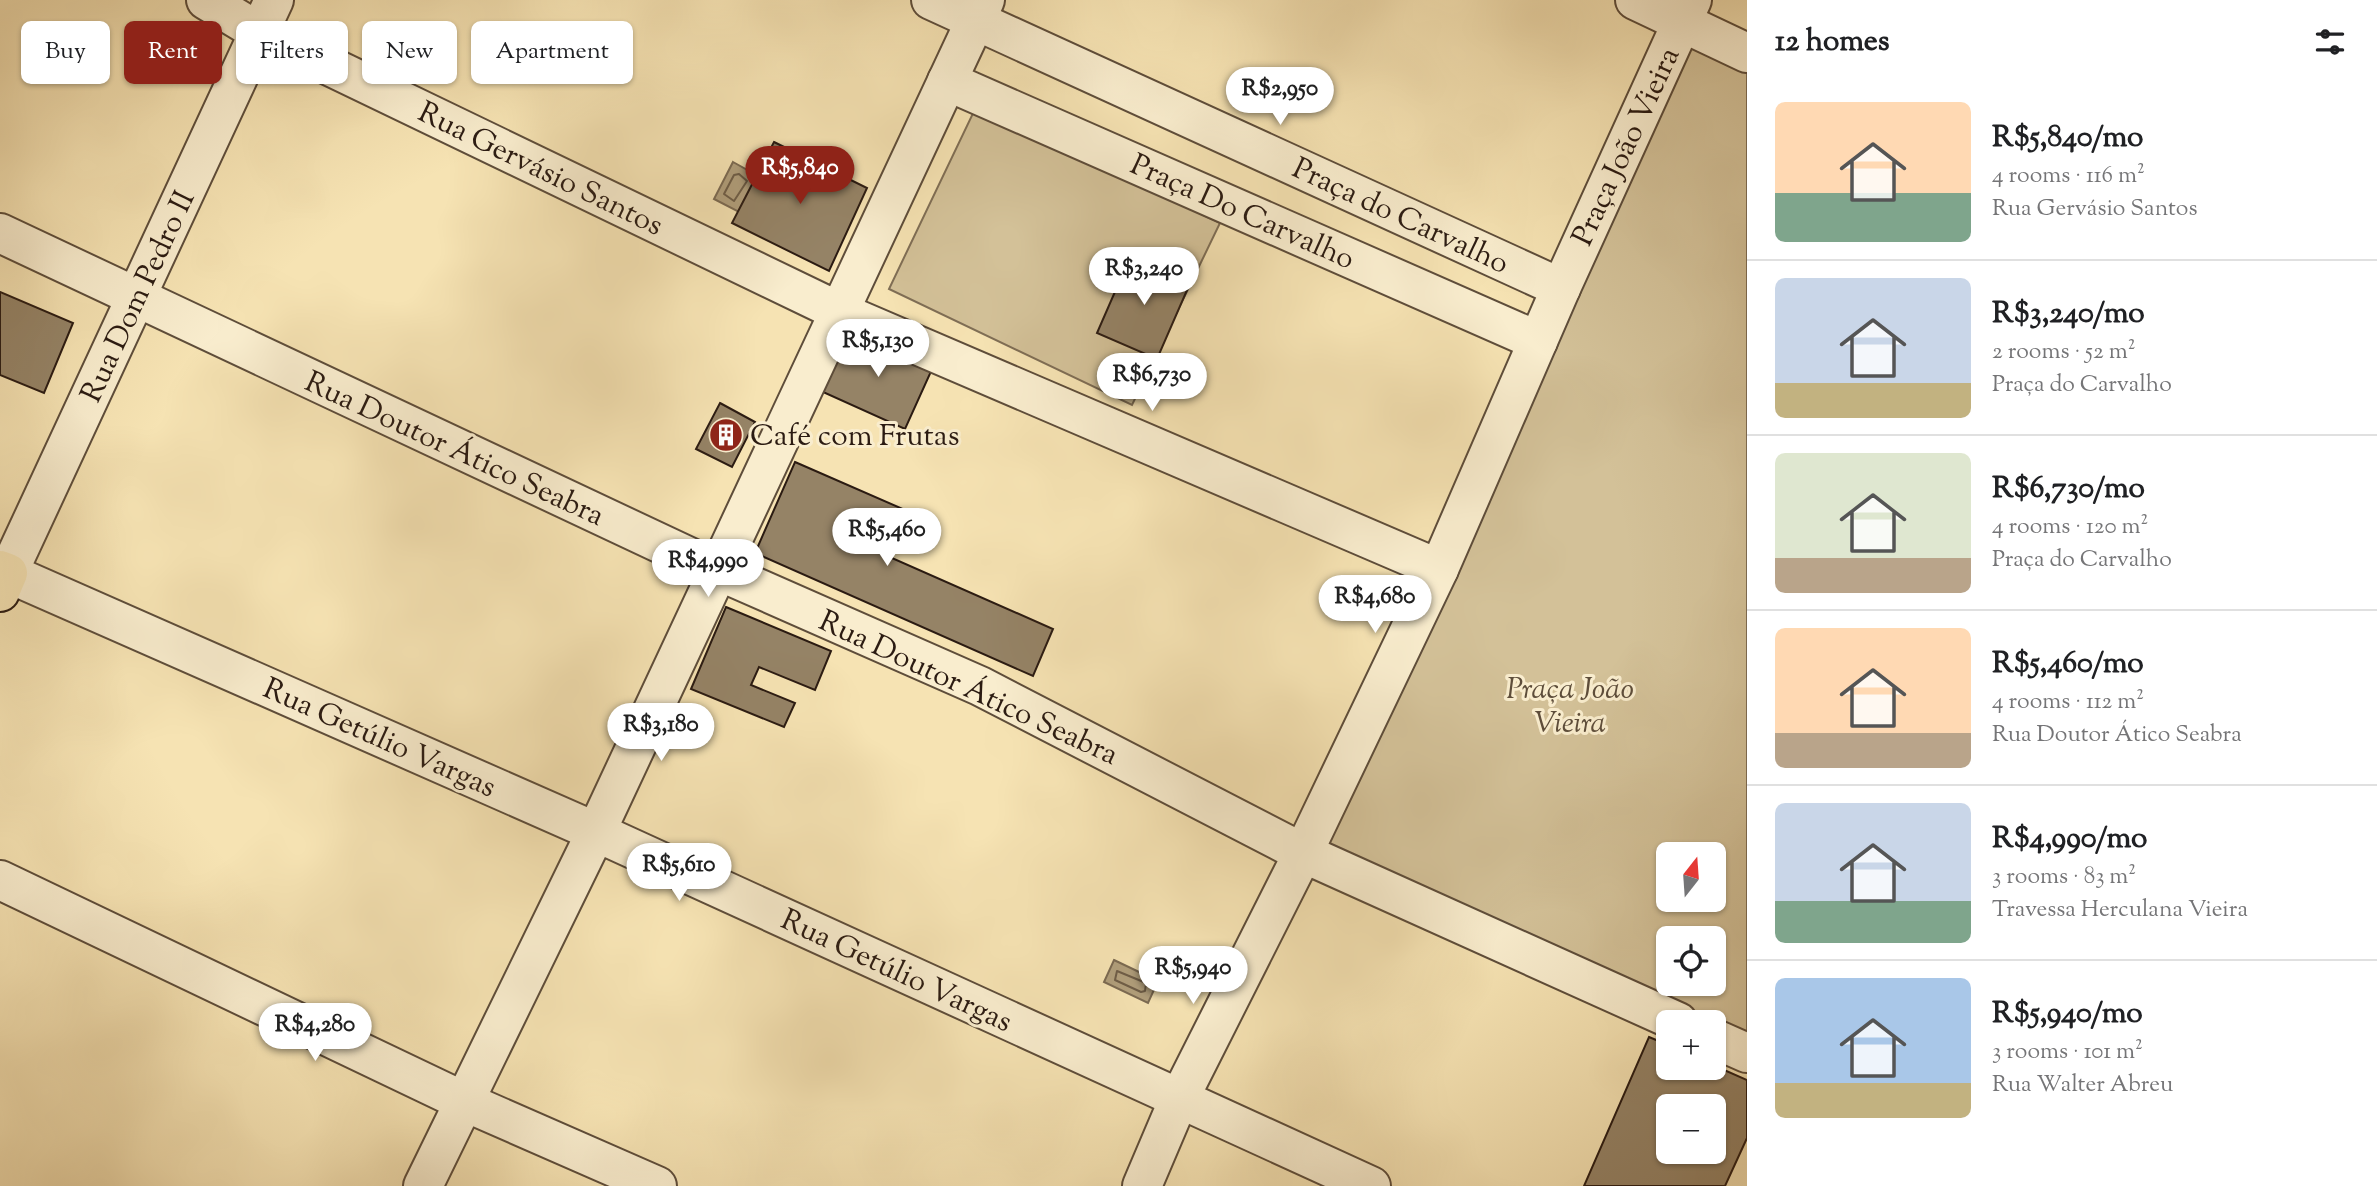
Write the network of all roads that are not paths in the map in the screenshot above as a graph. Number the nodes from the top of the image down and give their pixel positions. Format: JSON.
{"nodes":[{"id":1,"x":206,"y":0,"type":"edge"},
{"id":2,"x":930,"y":0,"type":"edge"},
{"id":3,"x":1635,"y":0,"type":"edge"},
{"id":4,"x":980,"y":10,"type":"edge"},
{"id":5,"x":1687,"y":10,"type":"edge"},
{"id":6,"x":266,"y":16,"type":"edge"},
{"id":7,"x":1747,"y":53,"type":"edge"},
{"id":8,"x":947,"y":81,"type":"junction"},
{"id":9,"x":0,"y":233,"type":"edge"},
{"id":10,"x":1560,"y":288,"type":"junction"},
{"id":11,"x":136,"y":299,"type":"junction"},
{"id":12,"x":841,"y":312,"type":"junction"},
{"id":13,"x":1538,"y":341,"type":"junction"},
{"id":14,"x":1439,"y":569,"type":"junction"},
{"id":15,"x":719,"y":571,"type":"junction"},
{"id":16,"x":3,"y":578,"type":"edge"},
{"id":17,"x":596,"y":832,"type":"junction"},
{"id":18,"x":1303,"y":853,"type":"junction"},
{"id":19,"x":0,"y":880,"type":"edge"},
{"id":20,"x":1656,"y":1012,"type":"edge"},
{"id":21,"x":1726,"y":1044,"type":"edge"},
{"id":22,"x":1747,"y":1053,"type":"edge"},
{"id":23,"x":1179,"y":1099,"type":"junction"},
{"id":24,"x":463,"y":1101,"type":"junction"},
{"id":25,"x":423,"y":1186,"type":"edge"},
{"id":26,"x":657,"y":1186,"type":"edge"},
{"id":27,"x":1142,"y":1186,"type":"edge"},
{"id":28,"x":1371,"y":1186,"type":"edge"}],
"edges":[{"from":1,"to":6,"type":"street","name":"Rua Gervásio Santos"},
{"from":2,"to":4,"type":"street","name":"Praça do Carvalho"},
{"from":3,"to":5,"type":"street"},
{"from":4,"to":8,"type":"street"},
{"from":4,"to":10,"type":"street","name":"Praça do Carvalho"},
{"from":5,"to":7,"type":"street"},
{"from":5,"to":10,"type":"street","name":"Praça João Vieira"},
{"from":6,"to":11,"type":"street","name":"Rua Dom Pedro II"},
{"from":6,"to":12,"type":"street","name":"Rua Gervásio Santos"},
{"from":8,"to":12,"type":"street"},
{"from":8,"to":13,"type":"street","name":"Praça Do Carvalho"},
{"from":9,"to":11,"type":"street","name":"Rua Doutor Ático Seabra"},
{"from":10,"to":13,"type":"street","name":"Praça João Vieira"},
{"from":11,"to":15,"type":"street","name":"Rua Doutor Ático Seabra"},
{"from":11,"to":16,"type":"street","name":"Rua Dom Pedro II"},
{"from":12,"to":14,"type":"street"},
{"from":12,"to":15,"type":"street"},
{"from":13,"to":14,"type":"street","name":"Praça João Vieira"},
{"from":14,"to":18,"type":"street","name":"Praça João Vieira"},
{"from":15,"to":17,"type":"street"},
{"from":15,"to":18,"type":"street","name":"Rua Doutor Ático Seabra"},
{"from":16,"to":17,"type":"street","name":"Rua Getúlio Vargas"},
{"from":17,"to":23,"type":"street","name":"Rua Getúlio Vargas"},
{"from":17,"to":24,"type":"street"},
{"from":18,"to":20,"type":"street"},
{"from":18,"to":23,"type":"street","name":"Praça João Vieira"},
{"from":19,"to":24,"type":"street"},
{"from":21,"to":22,"type":"street"},
{"from":23,"to":27,"type":"street","name":"Praça João Vieira"},
{"from":23,"to":28,"type":"street","name":"Rua Getúlio Vargas"},
{"from":24,"to":25,"type":"street"},
{"from":24,"to":26,"type":"street"}]}
